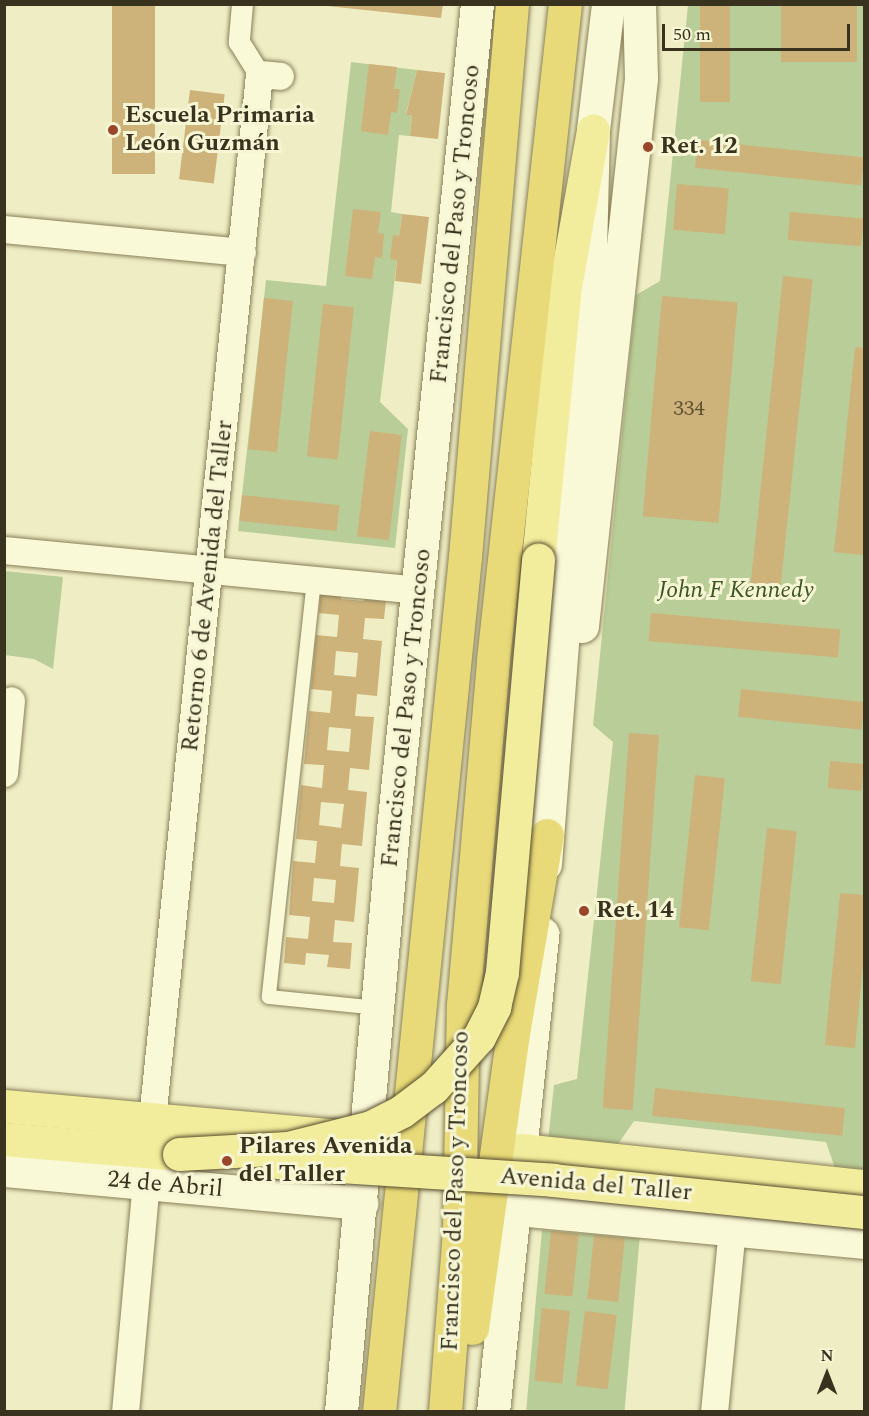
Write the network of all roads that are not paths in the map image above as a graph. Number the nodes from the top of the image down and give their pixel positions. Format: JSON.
{"nodes":[{"id":1,"x":242,"y":4,"type":"edge"},
{"id":2,"x":477,"y":4,"type":"edge"},
{"id":3,"x":512,"y":4,"type":"edge"},
{"id":4,"x":566,"y":4,"type":"edge"},
{"id":5,"x":608,"y":4,"type":"edge"},
{"id":6,"x":639,"y":4,"type":"edge"},
{"id":7,"x":270,"y":75,"type":"joint"},
{"id":8,"x":592,"y":129,"type":"junction"},
{"id":9,"x":4,"y":229,"type":"edge"},
{"id":10,"x":242,"y":252,"type":"junction"},
{"id":11,"x":4,"y":550,"type":"edge"},
{"id":12,"x":210,"y":569,"type":"junction"},
{"id":13,"x":314,"y":580,"type":"junction"},
{"id":14,"x":419,"y":590,"type":"junction"},
{"id":15,"x":11,"y":700,"type":"dead end"},
{"id":16,"x":555,"y":707,"type":"junction"},
{"id":17,"x":4,"y":773,"type":"edge"},
{"id":18,"x":547,"y":835,"type":"junction"},
{"id":19,"x":379,"y":1008,"type":"junction"},
{"id":20,"x":4,"y":1106,"type":"edge"},
{"id":21,"x":152,"y":1119,"type":"junction"},
{"id":22,"x":4,"y":1139,"type":"edge"},
{"id":23,"x":367,"y":1139,"type":"junction"},
{"id":24,"x":521,"y":1150,"type":"junction"},
{"id":25,"x":179,"y":1155,"type":"junction"},
{"id":26,"x":632,"y":1162,"type":"junction"},
{"id":27,"x":4,"y":1170,"type":"edge"},
{"id":28,"x":146,"y":1183,"type":"junction"},
{"id":29,"x":864,"y":1186,"type":"edge"},
{"id":30,"x":361,"y":1203,"type":"junction"},
{"id":31,"x":516,"y":1209,"type":"junction"},
{"id":32,"x":864,"y":1212,"type":"edge"},
{"id":33,"x":630,"y":1220,"type":"junction"},
{"id":34,"x":732,"y":1229,"type":"junction"},
{"id":35,"x":864,"y":1242,"type":"edge"},
{"id":36,"x":124,"y":1412,"type":"edge"},
{"id":37,"x":340,"y":1412,"type":"edge"},
{"id":38,"x":379,"y":1412,"type":"edge"},
{"id":39,"x":445,"y":1412,"type":"edge"},
{"id":40,"x":453,"y":1412,"type":"edge"},
{"id":41,"x":493,"y":1412,"type":"edge"},
{"id":42,"x":714,"y":1412,"type":"edge"}],
"edges":[{"from":1,"to":7,"type":"street"},
{"from":2,"to":14,"type":"main road","name":"Francisco del Paso y Troncoso"},
{"from":3,"to":38,"type":"highway","name":"Francisco del Paso y Troncoso"},
{"from":4,"to":39,"type":"highway","name":"Francisco del Paso y Troncoso"},
{"from":5,"to":8,"type":"main road","name":"Francisco del Paso y Troncoso"},
{"from":6,"to":16,"type":"main road"},
{"from":7,"to":10,"type":"street","name":"Retorno 6 de Avenida del Taller"},
{"from":8,"to":16,"type":"main road","name":"Francisco del Paso y Troncoso"},
{"from":8,"to":25,"type":"main road","bridge":true},
{"from":9,"to":10,"type":"street"},
{"from":10,"to":12,"type":"street","name":"Retorno 6 de Avenida del Taller"},
{"from":11,"to":12,"type":"street"},
{"from":12,"to":13,"type":"street"},
{"from":12,"to":21,"type":"street","name":"Retorno 6 de Avenida del Taller"},
{"from":13,"to":14,"type":"street"},
{"from":13,"to":19,"type":"lane"},
{"from":14,"to":19,"type":"main road","name":"Francisco del Paso y Troncoso"},
{"from":15,"to":17,"type":"street"},
{"from":16,"to":18,"type":"main road","name":"Francisco del Paso y Troncoso"},
{"from":18,"to":24,"type":"main road","name":"Francisco del Paso y Troncoso"},
{"from":18,"to":40,"type":"highway"},
{"from":19,"to":23,"type":"main road","name":"Francisco del Paso y Troncoso"},
{"from":20,"to":21,"type":"main road"},
{"from":21,"to":23,"type":"main road"},
{"from":22,"to":25,"type":"main road","name":"Avenida del Taller"},
{"from":23,"to":30,"type":"main road","name":"Francisco del Paso y Troncoso"},
{"from":24,"to":26,"type":"main road","name":"Avenida del Taller"},
{"from":24,"to":31,"type":"main road","name":"Francisco del Paso y Troncoso"},
{"from":25,"to":32,"type":"main road","name":"Avenida del Taller","bridge":true},
{"from":26,"to":29,"type":"main road","name":"Avenida del Taller"},
{"from":26,"to":33,"type":"main road"},
{"from":27,"to":28,"type":"main road","name":"24 de Abril"},
{"from":28,"to":30,"type":"main road","name":"24 de Abril"},
{"from":28,"to":36,"type":"street"},
{"from":30,"to":37,"type":"main road","name":"Francisco del Paso y Troncoso"},
{"from":31,"to":33,"type":"main road","name":"Avenida del Taller"},
{"from":31,"to":41,"type":"main road","name":"Francisco del Paso y Troncoso"},
{"from":33,"to":34,"type":"main road","name":"Avenida del Taller"},
{"from":34,"to":35,"type":"main road","name":"Avenida del Taller"},
{"from":34,"to":42,"type":"street"}]}
